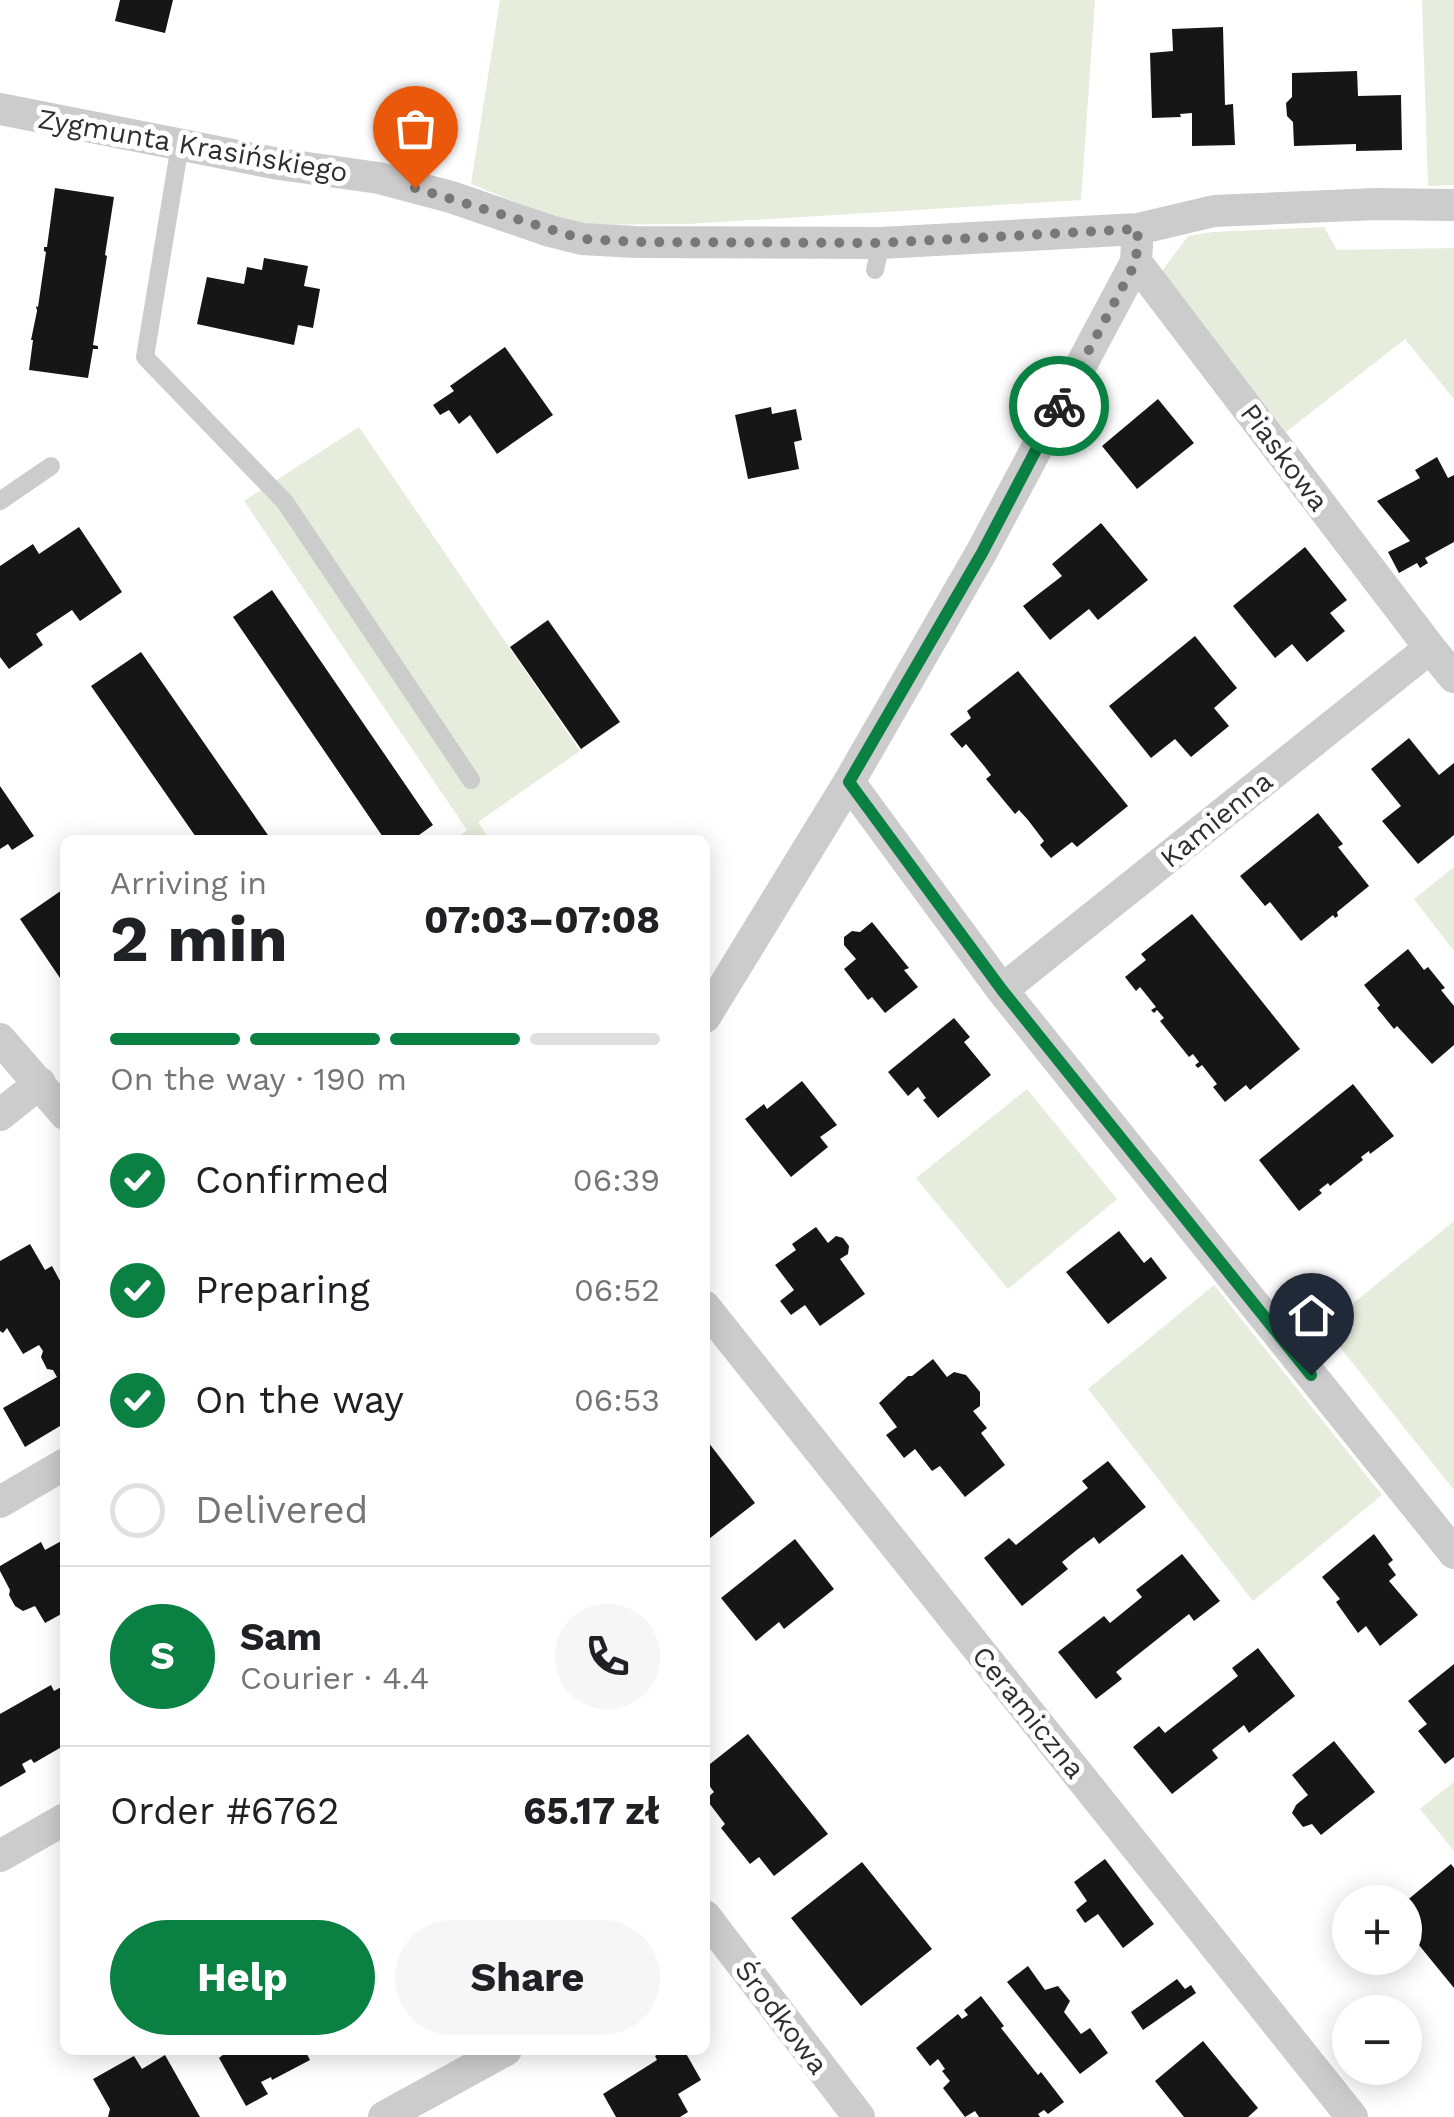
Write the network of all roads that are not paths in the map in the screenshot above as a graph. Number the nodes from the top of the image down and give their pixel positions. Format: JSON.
{"nodes":[{"id":1,"x":0,"y":109,"type":"edge"},
{"id":2,"x":180,"y":144,"type":"junction"},
{"id":3,"x":1454,"y":205,"type":"edge"},
{"id":4,"x":1137,"y":245,"type":"junction"},
{"id":5,"x":51,"y":466,"type":"dead end"},
{"id":6,"x":0,"y":501,"type":"edge"},
{"id":7,"x":1430,"y":648,"type":"junction"},
{"id":8,"x":1454,"y":677,"type":"edge"},
{"id":9,"x":471,"y":780,"type":"dead end"},
{"id":10,"x":849,"y":782,"type":"junction"},
{"id":11,"x":1002,"y":990,"type":"junction"},
{"id":12,"x":710,"y":1010,"type":"edge"},
{"id":13,"x":0,"y":1038,"type":"edge"},
{"id":14,"x":40,"y":1084,"type":"junction"},
{"id":15,"x":60,"y":1108,"type":"edge"},
{"id":16,"x":0,"y":1115,"type":"edge"},
{"id":17,"x":710,"y":1313,"type":"edge"},
{"id":18,"x":60,"y":1467,"type":"edge"},
{"id":19,"x":0,"y":1502,"type":"edge"},
{"id":20,"x":1454,"y":1553,"type":"edge"},
{"id":21,"x":60,"y":1822,"type":"edge"},
{"id":22,"x":0,"y":1856,"type":"edge"},
{"id":23,"x":710,"y":1931,"type":"edge"},
{"id":24,"x":497,"y":2055,"type":"edge"},
{"id":25,"x":384,"y":2117,"type":"edge"},
{"id":26,"x":859,"y":2117,"type":"edge"},
{"id":27,"x":1352,"y":2117,"type":"edge"}],
"edges":[{"from":1,"to":2,"type":"street","name":"Zygmunta Krasińskiego"},
{"from":2,"to":4,"type":"street","name":"Zygmunta Krasińskiego"},
{"from":2,"to":9,"type":"lane"},
{"from":3,"to":4,"type":"street","name":"Zygmunta Krasińskiego"},
{"from":4,"to":7,"type":"street","name":"Piaskowa"},
{"from":4,"to":10,"type":"street"},
{"from":5,"to":6,"type":"lane"},
{"from":7,"to":8,"type":"street","name":"Piaskowa"},
{"from":7,"to":11,"type":"street","name":"Kamienna"},
{"from":10,"to":11,"type":"street"},
{"from":10,"to":12,"type":"street"},
{"from":11,"to":20,"type":"street"},
{"from":13,"to":14,"type":"street"},
{"from":14,"to":15,"type":"street"},
{"from":14,"to":16,"type":"street"},
{"from":17,"to":27,"type":"street","name":"Ceramiczna"},
{"from":18,"to":19,"type":"street"},
{"from":21,"to":22,"type":"street"},
{"from":23,"to":26,"type":"street","name":"Środkowa"},
{"from":24,"to":25,"type":"street"}]}
